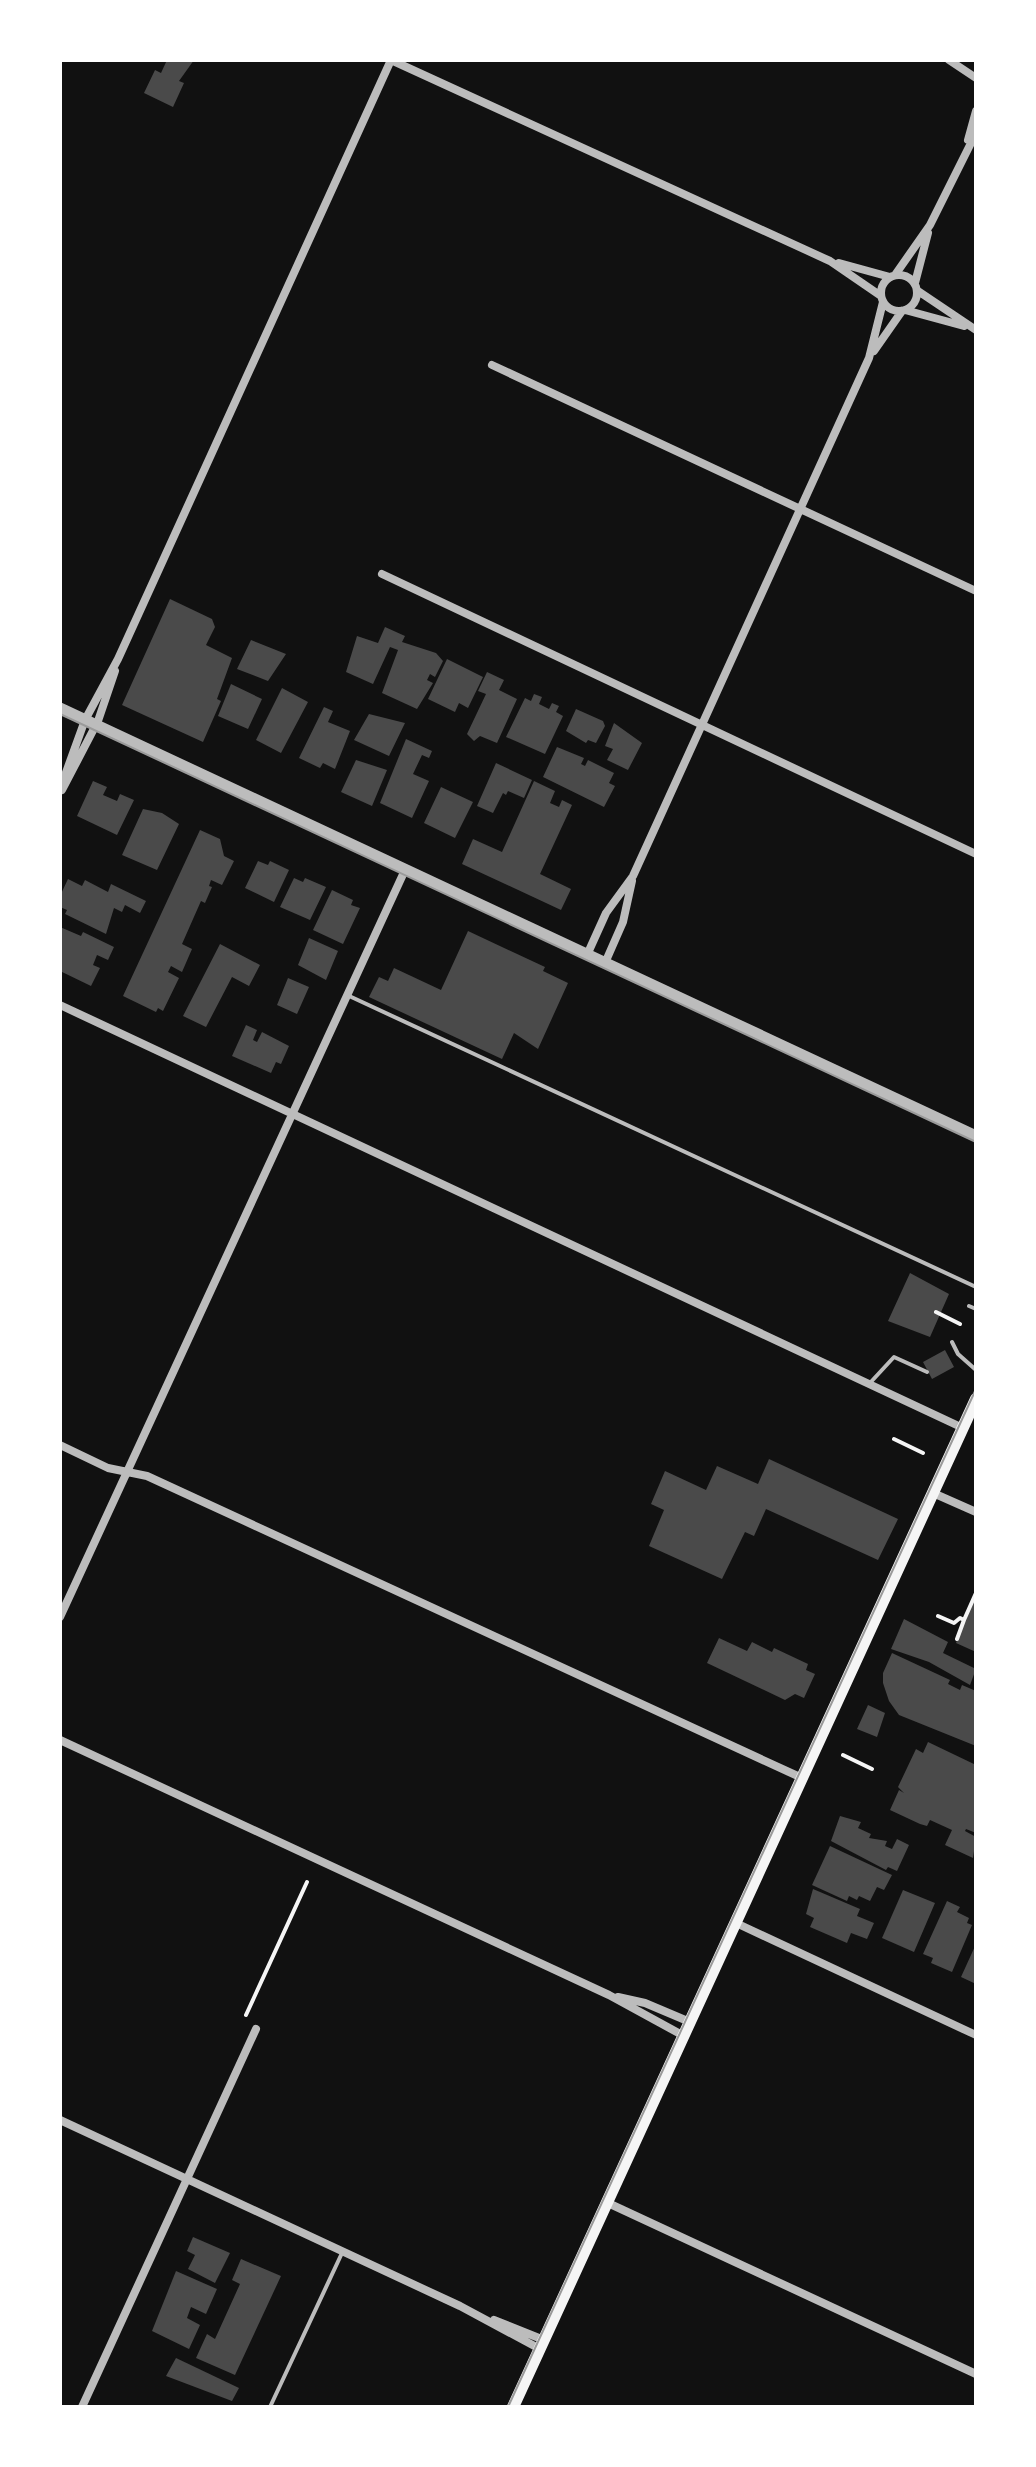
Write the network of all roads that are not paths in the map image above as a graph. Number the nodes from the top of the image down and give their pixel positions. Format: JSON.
{"nodes":[{"id":1,"x":391,"y":60,"type":"edge"},
{"id":2,"x":949,"y":60,"type":"edge"},
{"id":3,"x":976,"y":78,"type":"edge"},
{"id":4,"x":976,"y":111,"type":"edge"},
{"id":5,"x":976,"y":133,"type":"edge"},
{"id":6,"x":964,"y":152,"type":"junction"},
{"id":7,"x":930,"y":225,"type":"junction"},
{"id":8,"x":830,"y":261,"type":"junction"},
{"id":9,"x":893,"y":276,"type":"junction"},
{"id":10,"x":916,"y":287,"type":"junction"},
{"id":11,"x":882,"y":299,"type":"junction"},
{"id":12,"x":903,"y":311,"type":"junction"},
{"id":13,"x":974,"y":329,"type":"edge"},
{"id":14,"x":869,"y":358,"type":"junction"},
{"id":15,"x":492,"y":365,"type":"dead end"},
{"id":16,"x":802,"y":510,"type":"junction"},
{"id":17,"x":382,"y":574,"type":"dead end"},
{"id":18,"x":976,"y":591,"type":"edge"},
{"id":19,"x":60,"y":708,"type":"edge"},
{"id":20,"x":90,"y":722,"type":"junction"},
{"id":21,"x":702,"y":726,"type":"junction"},
{"id":22,"x":60,"y":791,"type":"edge"},
{"id":23,"x":976,"y":854,"type":"edge"},
{"id":24,"x":405,"y":870,"type":"junction"},
{"id":25,"x":633,"y":876,"type":"junction"},
{"id":26,"x":587,"y":955,"type":"junction"},
{"id":27,"x":605,"y":963,"type":"junction"},
{"id":28,"x":347,"y":995,"type":"junction"},
{"id":29,"x":60,"y":1005,"type":"edge"},
{"id":30,"x":292,"y":1114,"type":"junction"},
{"id":31,"x":976,"y":1136,"type":"edge"},
{"id":32,"x":976,"y":1287,"type":"edge"},
{"id":33,"x":969,"y":1306,"type":"dead end"},
{"id":34,"x":976,"y":1309,"type":"edge"},
{"id":35,"x":952,"y":1342,"type":"dead end"},
{"id":36,"x":958,"y":1354,"type":"junction"},
{"id":37,"x":952,"y":1359,"type":"dead end"},
{"id":38,"x":976,"y":1370,"type":"edge"},
{"id":39,"x":927,"y":1372,"type":"dead end"},
{"id":40,"x":869,"y":1384,"type":"junction"},
{"id":41,"x":976,"y":1399,"type":"edge"},
{"id":42,"x":963,"y":1428,"type":"junction"},
{"id":43,"x":60,"y":1445,"type":"edge"},
{"id":44,"x":126,"y":1471,"type":"junction"},
{"id":45,"x":933,"y":1493,"type":"junction"},
{"id":46,"x":976,"y":1512,"type":"edge"},
{"id":47,"x":60,"y":1617,"type":"edge"},
{"id":48,"x":60,"y":1740,"type":"edge"},
{"id":49,"x":802,"y":1778,"type":"junction"},
{"id":50,"x":736,"y":1923,"type":"junction"},
{"id":51,"x":609,"y":1995,"type":"junction"},
{"id":52,"x":690,"y":2022,"type":"junction"},
{"id":53,"x":256,"y":2029,"type":"dead end"},
{"id":54,"x":976,"y":2035,"type":"edge"},
{"id":55,"x":684,"y":2036,"type":"junction"},
{"id":56,"x":60,"y":2120,"type":"edge"},
{"id":57,"x":186,"y":2179,"type":"junction"},
{"id":58,"x":608,"y":2203,"type":"junction"},
{"id":59,"x":342,"y":2251,"type":"junction"},
{"id":60,"x":542,"y":2344,"type":"junction"},
{"id":61,"x":976,"y":2374,"type":"edge"},
{"id":62,"x":82,"y":2407,"type":"edge"},
{"id":63,"x":270,"y":2407,"type":"edge"},
{"id":64,"x":513,"y":2407,"type":"edge"}],
"edges":[{"from":1,"to":8,"type":"street"},
{"from":1,"to":20,"type":"street"},
{"from":2,"to":3,"type":"street"},
{"from":4,"to":6,"type":"street"},
{"from":5,"to":6,"type":"street"},
{"from":6,"to":7,"type":"street"},
{"from":7,"to":9,"type":"street"},
{"from":7,"to":10,"type":"street"},
{"from":8,"to":9,"type":"street"},
{"from":8,"to":11,"type":"street"},
{"from":9,"to":10,"type":"street"},
{"from":9,"to":11,"type":"street"},
{"from":10,"to":12,"type":"street"},
{"from":10,"to":13,"type":"street"},
{"from":11,"to":12,"type":"street"},
{"from":11,"to":14,"type":"street"},
{"from":12,"to":13,"type":"street"},
{"from":12,"to":14,"type":"street"},
{"from":14,"to":16,"type":"street"},
{"from":15,"to":16,"type":"street"},
{"from":16,"to":18,"type":"street"},
{"from":16,"to":21,"type":"street"},
{"from":17,"to":21,"type":"street"},
{"from":19,"to":20,"type":"street"},
{"from":20,"to":22,"type":"street"},
{"from":20,"to":24,"type":"street"},
{"from":21,"to":23,"type":"street"},
{"from":21,"to":25,"type":"street"},
{"from":24,"to":26,"type":"street"},
{"from":24,"to":28,"type":"street"},
{"from":25,"to":26,"type":"street"},
{"from":25,"to":27,"type":"street"},
{"from":26,"to":27,"type":"street"},
{"from":27,"to":31,"type":"street"},
{"from":28,"to":30,"type":"street"},
{"from":28,"to":32,"type":"lane"},
{"from":29,"to":30,"type":"street"},
{"from":30,"to":40,"type":"street"},
{"from":30,"to":44,"type":"street"},
{"from":33,"to":34,"type":"lane"},
{"from":35,"to":36,"type":"lane"},
{"from":36,"to":37,"type":"lane"},
{"from":36,"to":38,"type":"lane"},
{"from":39,"to":40,"type":"lane"},
{"from":40,"to":42,"type":"street"},
{"from":41,"to":42,"type":"main road"},
{"from":42,"to":45,"type":"main road"},
{"from":43,"to":44,"type":"street"},
{"from":44,"to":47,"type":"street"},
{"from":44,"to":49,"type":"street"},
{"from":45,"to":46,"type":"street"},
{"from":45,"to":49,"type":"main road"},
{"from":48,"to":51,"type":"street"},
{"from":49,"to":50,"type":"main road"},
{"from":50,"to":52,"type":"main road"},
{"from":50,"to":54,"type":"street"},
{"from":51,"to":52,"type":"street"},
{"from":51,"to":55,"type":"street"},
{"from":52,"to":55,"type":"main road"},
{"from":53,"to":57,"type":"street"},
{"from":55,"to":58,"type":"main road"},
{"from":56,"to":57,"type":"street"},
{"from":57,"to":59,"type":"street"},
{"from":57,"to":62,"type":"street"},
{"from":58,"to":60,"type":"main road"},
{"from":58,"to":61,"type":"street"},
{"from":59,"to":60,"type":"street"},
{"from":59,"to":63,"type":"lane"},
{"from":60,"to":64,"type":"main road"}]}
